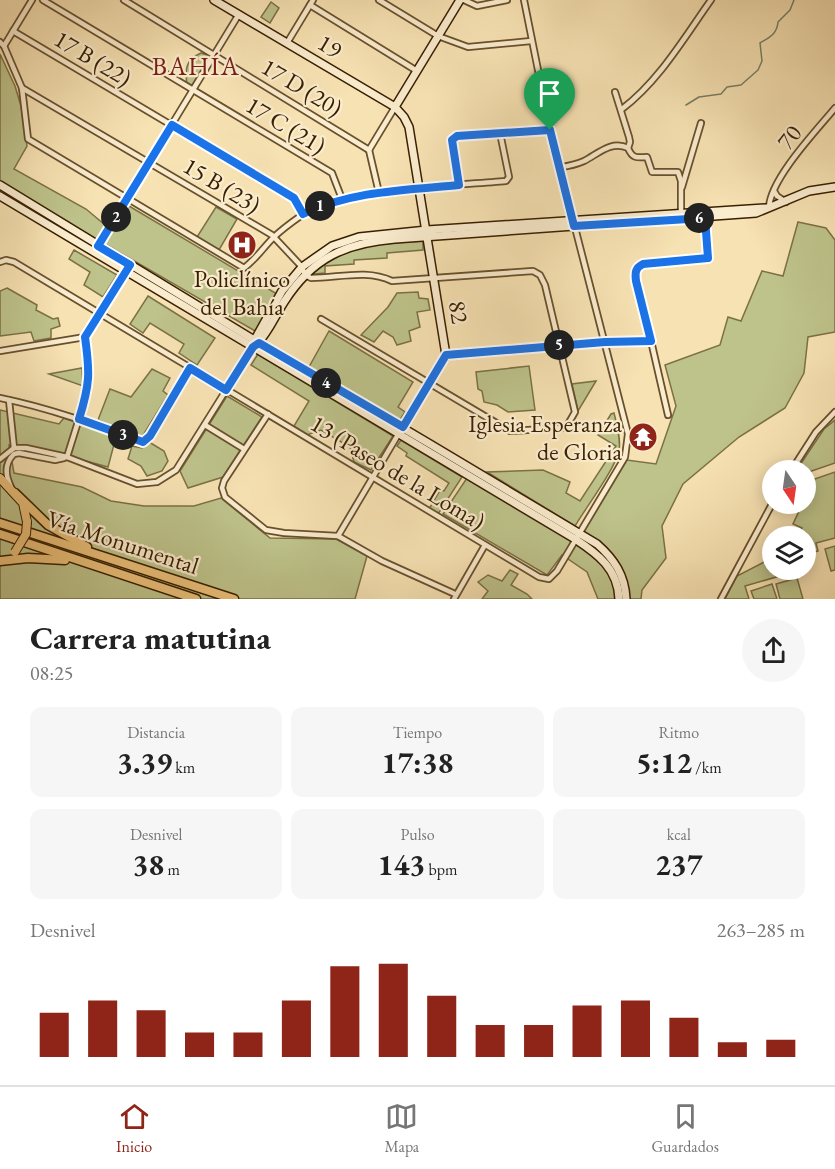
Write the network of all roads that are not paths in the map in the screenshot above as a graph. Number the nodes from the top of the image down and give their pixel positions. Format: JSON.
{"nodes":[{"id":1,"x":32,"y":0,"type":"edge"},
{"id":2,"x":43,"y":0,"type":"edge"},
{"id":3,"x":124,"y":0,"type":"edge"},
{"id":4,"x":214,"y":0,"type":"edge"},
{"id":5,"x":313,"y":0,"type":"edge"},
{"id":6,"x":379,"y":0,"type":"edge"},
{"id":7,"x":462,"y":0,"type":"edge"},
{"id":8,"x":507,"y":0,"type":"edge"},
{"id":9,"x":524,"y":0,"type":"edge"},
{"id":10,"x":711,"y":0,"type":"edge"},
{"id":11,"x":310,"y":5,"type":"junction"},
{"id":12,"x":239,"y":14,"type":"junction"},
{"id":13,"x":13,"y":31,"type":"junction"},
{"id":14,"x":438,"y":36,"type":"junction"},
{"id":15,"x":531,"y":41,"type":"junction"},
{"id":16,"x":287,"y":43,"type":"junction"},
{"id":17,"x":2,"y":44,"type":"edge"},
{"id":18,"x":214,"y":55,"type":"junction"},
{"id":19,"x":417,"y":71,"type":"junction"},
{"id":20,"x":22,"y":88,"type":"junction"},
{"id":21,"x":193,"y":90,"type":"junction"},
{"id":22,"x":615,"y":92,"type":"dead end"},
{"id":23,"x":395,"y":107,"type":"junction"},
{"id":24,"x":835,"y":108,"type":"edge"},
{"id":25,"x":622,"y":110,"type":"junction"},
{"id":26,"x":701,"y":123,"type":"dead end"},
{"id":27,"x":172,"y":125,"type":"junction"},
{"id":28,"x":550,"y":130,"type":"junction"},
{"id":29,"x":500,"y":133,"type":"junction"},
{"id":30,"x":628,"y":148,"type":"junction"},
{"id":31,"x":369,"y":150,"type":"junction"},
{"id":32,"x":149,"y":163,"type":"junction"},
{"id":33,"x":561,"y":167,"type":"junction"},
{"id":34,"x":0,"y":185,"type":"edge"},
{"id":35,"x":459,"y":185,"type":"junction"},
{"id":36,"x":835,"y":187,"type":"edge"},
{"id":37,"x":419,"y":189,"type":"junction"},
{"id":38,"x":681,"y":189,"type":"junction"},
{"id":39,"x":8,"y":190,"type":"junction"},
{"id":40,"x":774,"y":191,"type":"junction"},
{"id":41,"x":379,"y":193,"type":"junction"},
{"id":42,"x":127,"y":198,"type":"junction"},
{"id":43,"x":1,"y":199,"type":"edge"},
{"id":44,"x":342,"y":199,"type":"junction"},
{"id":45,"x":786,"y":202,"type":"junction"},
{"id":46,"x":769,"y":208,"type":"junction"},
{"id":47,"x":681,"y":213,"type":"junction"},
{"id":48,"x":729,"y":213,"type":"junction"},
{"id":49,"x":303,"y":214,"type":"junction"},
{"id":50,"x":705,"y":218,"type":"junction"},
{"id":51,"x":574,"y":224,"type":"junction"},
{"id":52,"x":427,"y":233,"type":"junction"},
{"id":53,"x":273,"y":237,"type":"junction"},
{"id":54,"x":98,"y":246,"type":"junction"},
{"id":55,"x":0,"y":262,"type":"edge"},
{"id":56,"x":128,"y":268,"type":"junction"},
{"id":57,"x":303,"y":271,"type":"junction"},
{"id":58,"x":434,"y":278,"type":"junction"},
{"id":59,"x":100,"y":314,"type":"junction"},
{"id":60,"x":321,"y":319,"type":"dead end"},
{"id":61,"x":85,"y":337,"type":"junction"},
{"id":62,"x":651,"y":341,"type":"junction"},
{"id":63,"x":605,"y":342,"type":"junction"},
{"id":64,"x":255,"y":343,"type":"junction"},
{"id":65,"x":560,"y":345,"type":"junction"},
{"id":66,"x":0,"y":351,"type":"edge"},
{"id":67,"x":446,"y":355,"type":"junction"},
{"id":68,"x":190,"y":368,"type":"junction"},
{"id":69,"x":431,"y":383,"type":"junction"},
{"id":70,"x":226,"y":390,"type":"junction"},
{"id":71,"x":0,"y":398,"type":"edge"},
{"id":72,"x":9,"y":400,"type":"junction"},
{"id":73,"x":835,"y":412,"type":"edge"},
{"id":74,"x":268,"y":414,"type":"junction"},
{"id":75,"x":668,"y":415,"type":"dead end"},
{"id":76,"x":79,"y":419,"type":"junction"},
{"id":77,"x":205,"y":425,"type":"junction"},
{"id":78,"x":401,"y":430,"type":"junction"},
{"id":79,"x":14,"y":448,"type":"junction"},
{"id":80,"x":244,"y":449,"type":"junction"},
{"id":81,"x":67,"y":457,"type":"junction"},
{"id":82,"x":0,"y":459,"type":"edge"},
{"id":83,"x":798,"y":460,"type":"edge"},
{"id":84,"x":373,"y":477,"type":"junction"},
{"id":85,"x":0,"y":478,"type":"edge"},
{"id":86,"x":14,"y":491,"type":"junction"},
{"id":87,"x":767,"y":514,"type":"edge"},
{"id":88,"x":0,"y":523,"type":"edge"},
{"id":89,"x":0,"y":534,"type":"edge"},
{"id":90,"x":338,"y":536,"type":"junction"},
{"id":91,"x":577,"y":536,"type":"junction"},
{"id":92,"x":485,"y":544,"type":"junction"},
{"id":93,"x":109,"y":558,"type":"junction"},
{"id":94,"x":0,"y":561,"type":"edge"},
{"id":95,"x":89,"y":564,"type":"junction"},
{"id":96,"x":454,"y":597,"type":"edge"},
{"id":97,"x":196,"y":599,"type":"edge"},
{"id":98,"x":234,"y":599,"type":"edge"},
{"id":99,"x":619,"y":599,"type":"edge"},
{"id":100,"x":626,"y":599,"type":"edge"},
{"id":101,"x":721,"y":599,"type":"edge"}],
"edges":[{"from":1,"to":13,"type":"street"},
{"from":2,"to":21,"type":"street","name":"17 C (21)"},
{"from":3,"to":18,"type":"street","name":"17 D (20)"},
{"from":4,"to":12,"type":"main road","name":"19"},
{"from":5,"to":11,"type":"street"},
{"from":6,"to":14,"type":"street"},
{"from":7,"to":8,"type":"street"},
{"from":7,"to":14,"type":"main road"},
{"from":9,"to":15,"type":"street"},
{"from":10,"to":25,"type":"street"},
{"from":11,"to":16,"type":"street"},
{"from":11,"to":19,"type":"street"},
{"from":12,"to":16,"type":"main road","name":"19"},
{"from":12,"to":18,"type":"street"},
{"from":13,"to":17,"type":"street"},
{"from":13,"to":27,"type":"street","name":"17 B (22)"},
{"from":14,"to":15,"type":"street"},
{"from":14,"to":19,"type":"main road"},
{"from":15,"to":28,"type":"street"},
{"from":16,"to":23,"type":"main road","name":"19"},
{"from":17,"to":20,"type":"street"},
{"from":18,"to":21,"type":"street"},
{"from":18,"to":31,"type":"street","name":"17 D (20)"},
{"from":19,"to":23,"type":"main road"},
{"from":20,"to":32,"type":"street","name":"15 B (23)"},
{"from":20,"to":42,"type":"street"},
{"from":21,"to":27,"type":"street"},
{"from":21,"to":44,"type":"street","name":"17 C (21)"},
{"from":22,"to":25,"type":"street"},
{"from":23,"to":31,"type":"street"},
{"from":23,"to":37,"type":"main road","name":"82"},
{"from":24,"to":40,"type":"street","name":"70"},
{"from":25,"to":30,"type":"street"},
{"from":26,"to":38,"type":"street"},
{"from":27,"to":32,"type":"street"},
{"from":27,"to":49,"type":"street","name":"17 B (22)"},
{"from":28,"to":29,"type":"street"},
{"from":28,"to":33,"type":"street"},
{"from":29,"to":35,"type":"street"},
{"from":29,"to":35,"type":"street"},
{"from":30,"to":33,"type":"street"},
{"from":30,"to":38,"type":"street"},
{"from":31,"to":41,"type":"street"},
{"from":32,"to":42,"type":"street"},
{"from":32,"to":53,"type":"street","name":"15 B (23)"},
{"from":33,"to":51,"type":"street"},
{"from":34,"to":39,"type":"main road"},
{"from":35,"to":37,"type":"street"},
{"from":36,"to":45,"type":"main road"},
{"from":37,"to":41,"type":"street"},
{"from":37,"to":52,"type":"main road","name":"82"},
{"from":38,"to":47,"type":"street"},
{"from":39,"to":43,"type":"street"},
{"from":39,"to":54,"type":"main road"},
{"from":40,"to":45,"type":"street"},
{"from":40,"to":46,"type":"street","name":"70"},
{"from":41,"to":44,"type":"street"},
{"from":42,"to":53,"type":"street"},
{"from":42,"to":54,"type":"street"},
{"from":43,"to":56,"type":"main road"},
{"from":44,"to":49,"type":"street"},
{"from":45,"to":46,"type":"main road"},
{"from":46,"to":48,"type":"main road"},
{"from":47,"to":48,"type":"main road"},
{"from":47,"to":51,"type":"main road"},
{"from":48,"to":50,"type":"main road"},
{"from":49,"to":53,"type":"street"},
{"from":50,"to":51,"type":"main road"},
{"from":50,"to":62,"type":"street"},
{"from":51,"to":52,"type":"main road"},
{"from":51,"to":63,"type":"street"},
{"from":52,"to":57,"type":"main road"},
{"from":52,"to":58,"type":"main road","name":"82"},
{"from":53,"to":57,"type":"street","name":"15 B (23)"},
{"from":54,"to":56,"type":"main road"},
{"from":55,"to":59,"type":"street","name":"13 (Paseo de la Loma)"},
{"from":56,"to":59,"type":"street"},
{"from":56,"to":64,"type":"main road"},
{"from":57,"to":58,"type":"street"},
{"from":57,"to":64,"type":"main road"},
{"from":58,"to":65,"type":"street"},
{"from":58,"to":67,"type":"main road","name":"82"},
{"from":59,"to":61,"type":"street"},
{"from":59,"to":68,"type":"street","name":"13 (Paseo de la Loma)"},
{"from":60,"to":69,"type":"street"},
{"from":61,"to":66,"type":"street"},
{"from":61,"to":76,"type":"street"},
{"from":62,"to":63,"type":"street"},
{"from":62,"to":75,"type":"street"},
{"from":63,"to":65,"type":"street"},
{"from":63,"to":91,"type":"street"},
{"from":64,"to":70,"type":"street"},
{"from":64,"to":78,"type":"main road"},
{"from":65,"to":67,"type":"street"},
{"from":65,"to":69,"type":"street"},
{"from":67,"to":69,"type":"main road","name":"82"},
{"from":68,"to":70,"type":"street","name":"13 (Paseo de la Loma)"},
{"from":68,"to":76,"type":"street"},
{"from":69,"to":78,"type":"main road","name":"82"},
{"from":70,"to":74,"type":"street","name":"13 (Paseo de la Loma)"},
{"from":70,"to":77,"type":"street"},
{"from":71,"to":72,"type":"street"},
{"from":72,"to":76,"type":"street"},
{"from":72,"to":79,"type":"street"},
{"from":73,"to":83,"type":"street"},
{"from":74,"to":80,"type":"street"},
{"from":74,"to":84,"type":"street","name":"13 (Paseo de la Loma)"},
{"from":76,"to":81,"type":"street"},
{"from":77,"to":80,"type":"street"},
{"from":77,"to":81,"type":"street"},
{"from":78,"to":84,"type":"street","name":"82"},
{"from":78,"to":91,"type":"main road"},
{"from":79,"to":81,"type":"street"},
{"from":79,"to":82,"type":"street"},
{"from":80,"to":90,"type":"street"},
{"from":81,"to":86,"type":"street"},
{"from":84,"to":90,"type":"street","name":"82"},
{"from":84,"to":92,"type":"street","name":"13 (Paseo de la Loma)"},
{"from":85,"to":86,"type":"main road"},
{"from":86,"to":93,"type":"highway"},
{"from":86,"to":94,"type":"main road","bridge":true},
{"from":87,"to":101,"type":"street"},
{"from":88,"to":93,"type":"highway","name":"Vía Monumental"},
{"from":89,"to":95,"type":"highway","name":"Vía Monumental"},
{"from":90,"to":96,"type":"street"},
{"from":91,"to":92,"type":"street","name":"13 (Paseo de la Loma)"},
{"from":91,"to":99,"type":"main road"},
{"from":91,"to":100,"type":"main road"},
{"from":92,"to":96,"type":"street"},
{"from":93,"to":98,"type":"highway","name":"Vía Monumental"},
{"from":94,"to":95,"type":"highway"},
{"from":95,"to":97,"type":"highway","name":"Vía Monumental"}]}
